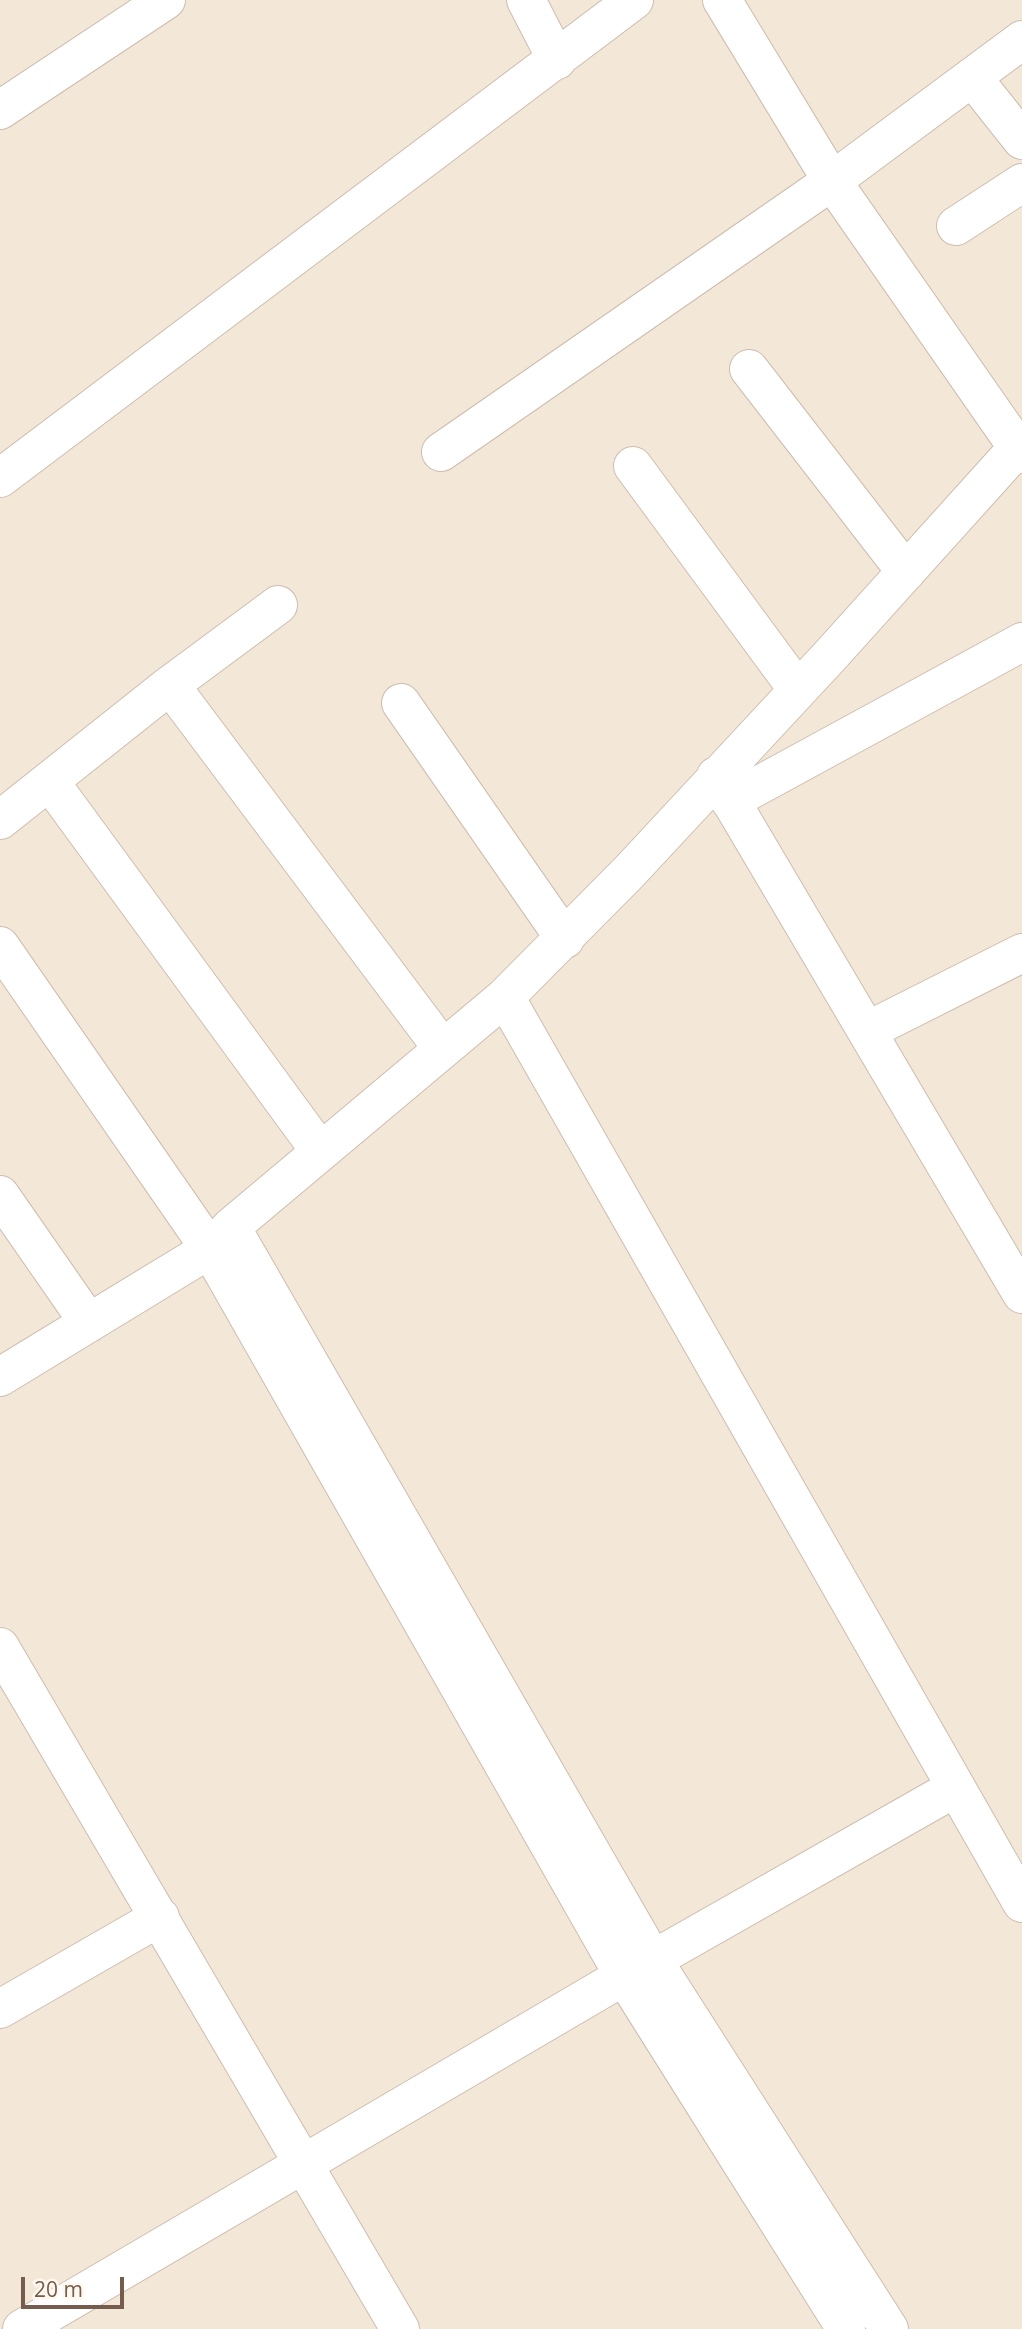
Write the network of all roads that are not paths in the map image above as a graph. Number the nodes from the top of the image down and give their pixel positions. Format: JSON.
{"nodes":[{"id":1,"x":166,"y":0,"type":"edge"},
{"id":2,"x":526,"y":0,"type":"edge"},
{"id":3,"x":634,"y":0,"type":"edge"},
{"id":4,"x":737,"y":6,"type":"edge"},
{"id":5,"x":1022,"y":40,"type":"edge"},
{"id":6,"x":557,"y":60,"type":"junction"},
{"id":7,"x":972,"y":77,"type":"junction"},
{"id":8,"x":0,"y":110,"type":"edge"},
{"id":9,"x":1022,"y":140,"type":"edge"},
{"id":10,"x":832,"y":181,"type":"junction"},
{"id":11,"x":1022,"y":183,"type":"edge"},
{"id":12,"x":956,"y":226,"type":"dead end"},
{"id":13,"x":749,"y":369,"type":"dead end"},
{"id":14,"x":1021,"y":448,"type":"edge"},
{"id":15,"x":442,"y":452,"type":"dead end"},
{"id":16,"x":633,"y":466,"type":"dead end"},
{"id":17,"x":0,"y":478,"type":"edge"},
{"id":18,"x":906,"y":572,"type":"junction"},
{"id":19,"x":278,"y":605,"type":"dead end"},
{"id":20,"x":1022,"y":642,"type":"edge"},
{"id":21,"x":170,"y":685,"type":"junction"},
{"id":22,"x":798,"y":690,"type":"junction"},
{"id":23,"x":401,"y":703,"type":"dead end"},
{"id":24,"x":50,"y":782,"type":"junction"},
{"id":25,"x":723,"y":788,"type":"junction"},
{"id":26,"x":0,"y":820,"type":"edge"},
{"id":27,"x":565,"y":939,"type":"junction"},
{"id":28,"x":0,"y":946,"type":"edge"},
{"id":29,"x":1022,"y":953,"type":"edge"},
{"id":30,"x":505,"y":997,"type":"junction"},
{"id":31,"x":867,"y":1031,"type":"junction"},
{"id":32,"x":443,"y":1049,"type":"junction"},
{"id":33,"x":320,"y":1151,"type":"junction"},
{"id":34,"x":0,"y":1195,"type":"edge"},
{"id":35,"x":220,"y":1238,"type":"junction"},
{"id":36,"x":1009,"y":1244,"type":"edge"},
{"id":37,"x":1022,"y":1294,"type":"edge"},
{"id":38,"x":89,"y":1323,"type":"junction"},
{"id":39,"x":0,"y":1377,"type":"edge"},
{"id":40,"x":6,"y":1670,"type":"edge"},
{"id":41,"x":955,"y":1788,"type":"junction"},
{"id":42,"x":1022,"y":1903,"type":"edge"},
{"id":43,"x":160,"y":1917,"type":"junction"},
{"id":44,"x":639,"y":1968,"type":"junction"},
{"id":45,"x":0,"y":2008,"type":"edge"},
{"id":46,"x":305,"y":2163,"type":"junction"},
{"id":47,"x":22,"y":2329,"type":"edge"},
{"id":48,"x":400,"y":2329,"type":"edge"},
{"id":49,"x":846,"y":2329,"type":"edge"},
{"id":50,"x":889,"y":2329,"type":"edge"}],
"edges":[{"from":1,"to":8,"type":"street"},
{"from":2,"to":6,"type":"street"},
{"from":3,"to":6,"type":"street"},
{"from":4,"to":10,"type":"street"},
{"from":5,"to":7,"type":"street"},
{"from":6,"to":17,"type":"street"},
{"from":7,"to":9,"type":"street"},
{"from":7,"to":10,"type":"street"},
{"from":10,"to":14,"type":"street"},
{"from":10,"to":15,"type":"street"},
{"from":11,"to":12,"type":"street"},
{"from":13,"to":18,"type":"street"},
{"from":14,"to":18,"type":"street"},
{"from":16,"to":22,"type":"street"},
{"from":18,"to":22,"type":"street"},
{"from":19,"to":21,"type":"street"},
{"from":20,"to":25,"type":"street"},
{"from":21,"to":24,"type":"street"},
{"from":21,"to":32,"type":"street"},
{"from":22,"to":25,"type":"street"},
{"from":23,"to":27,"type":"street"},
{"from":24,"to":26,"type":"street"},
{"from":24,"to":33,"type":"street"},
{"from":25,"to":27,"type":"street"},
{"from":25,"to":31,"type":"street"},
{"from":27,"to":30,"type":"street"},
{"from":28,"to":35,"type":"street"},
{"from":29,"to":31,"type":"street"},
{"from":30,"to":32,"type":"street"},
{"from":30,"to":41,"type":"street"},
{"from":31,"to":36,"type":"street"},
{"from":32,"to":33,"type":"street"},
{"from":33,"to":35,"type":"street"},
{"from":34,"to":38,"type":"street"},
{"from":35,"to":38,"type":"street"},
{"from":35,"to":44,"type":"street"},
{"from":36,"to":37,"type":"street"},
{"from":38,"to":39,"type":"street"},
{"from":40,"to":43,"type":"street"},
{"from":41,"to":42,"type":"street"},
{"from":41,"to":44,"type":"street"},
{"from":43,"to":45,"type":"street"},
{"from":43,"to":46,"type":"street"},
{"from":44,"to":46,"type":"street"},
{"from":44,"to":49,"type":"street"},
{"from":44,"to":50,"type":"street"},
{"from":46,"to":47,"type":"street"},
{"from":46,"to":48,"type":"street"}]}
